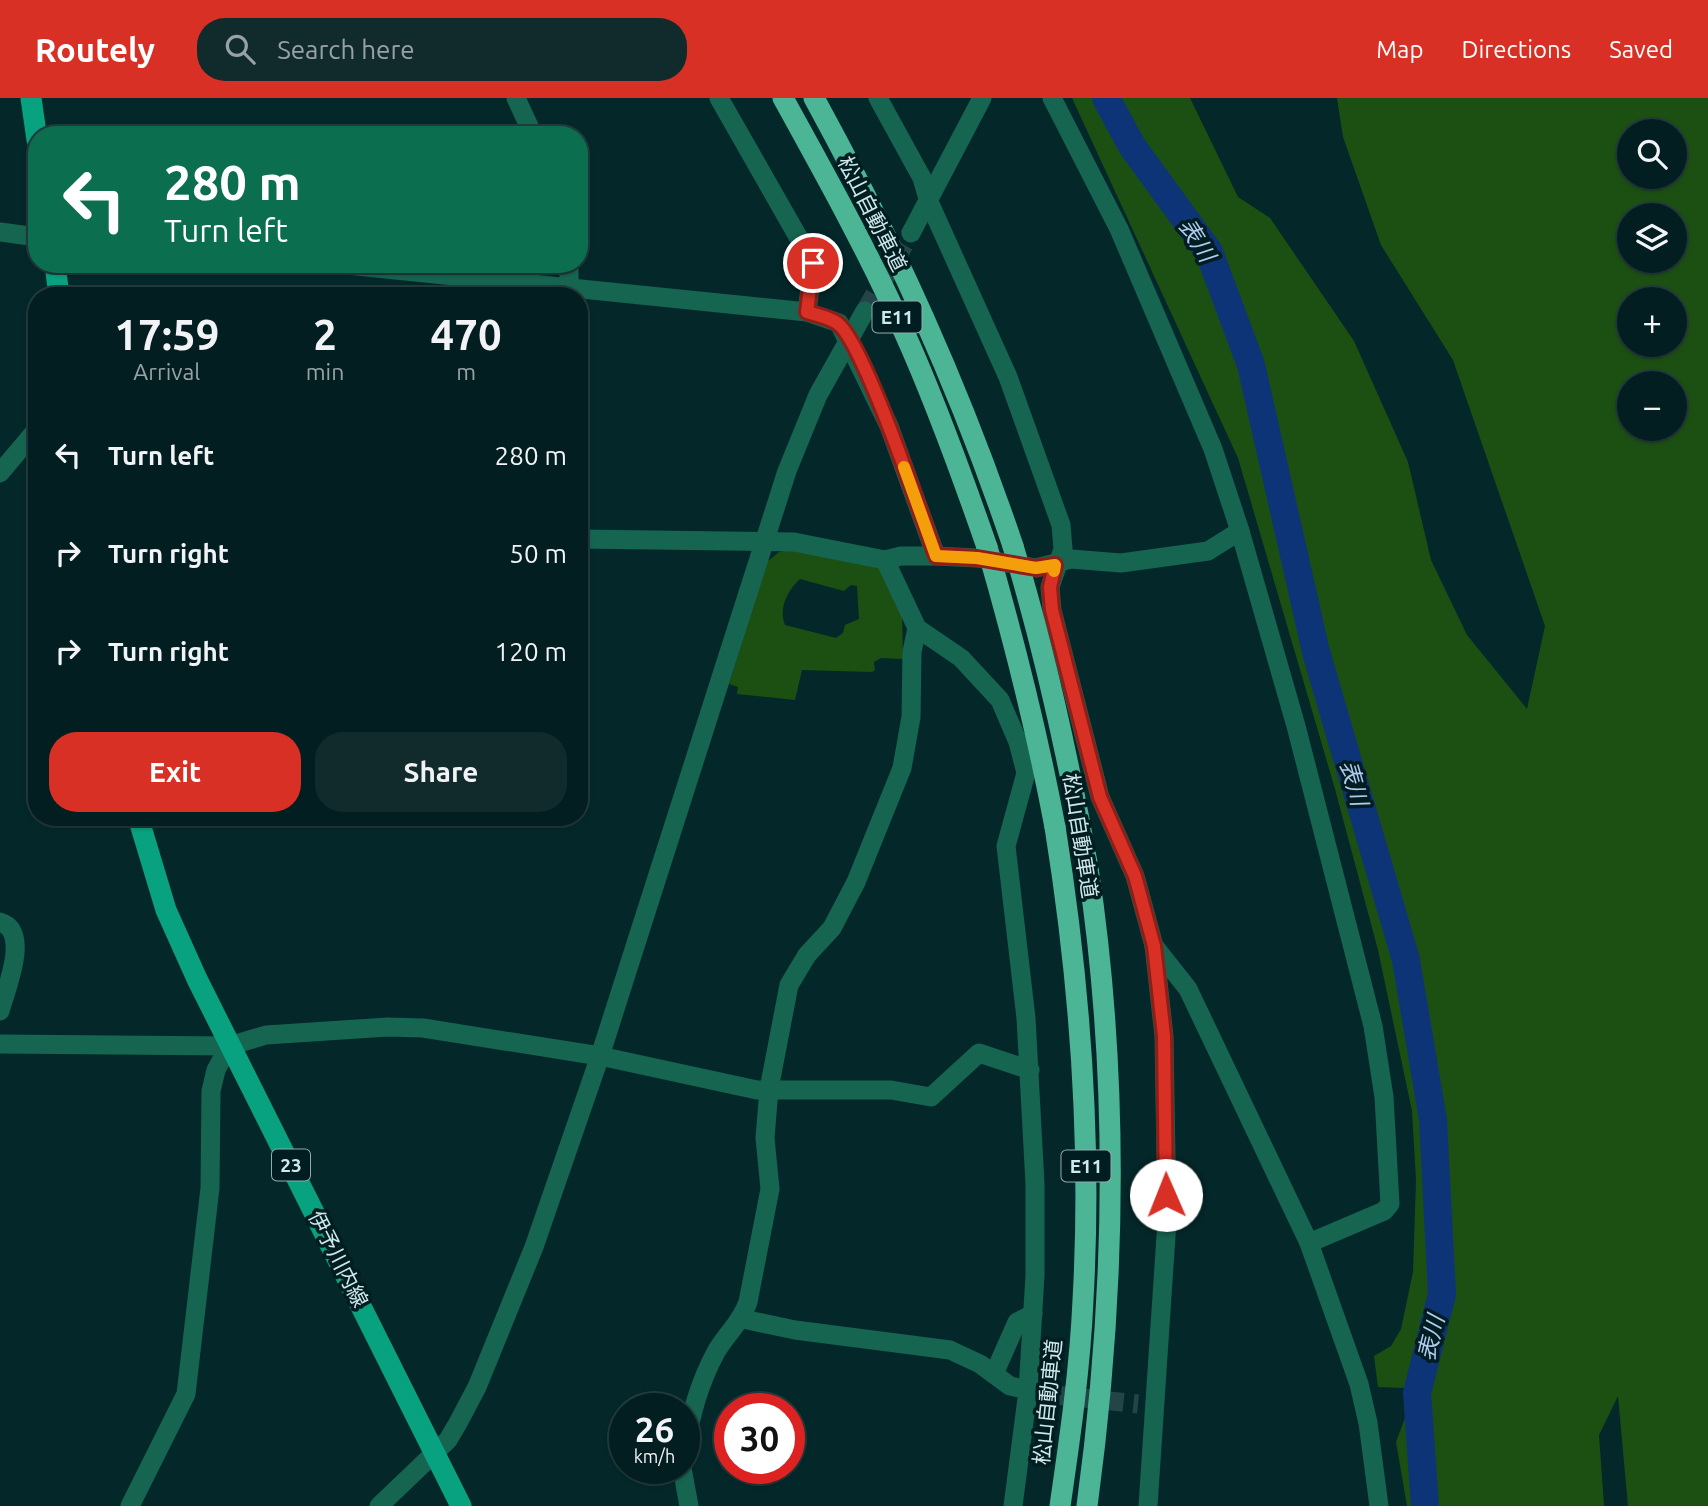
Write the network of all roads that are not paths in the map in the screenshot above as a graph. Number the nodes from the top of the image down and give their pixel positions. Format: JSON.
{"nodes":[{"id":1,"x":31,"y":98,"type":"edge"},
{"id":2,"x":516,"y":98,"type":"edge"},
{"id":3,"x":719,"y":98,"type":"edge"},
{"id":4,"x":783,"y":98,"type":"edge"},
{"id":5,"x":814,"y":98,"type":"edge"},
{"id":6,"x":878,"y":98,"type":"edge"},
{"id":7,"x":982,"y":98,"type":"edge"},
{"id":8,"x":1052,"y":98,"type":"edge"},
{"id":9,"x":35,"y":126,"type":"edge"},
{"id":10,"x":529,"y":126,"type":"edge"},
{"id":11,"x":929,"y":202,"type":"junction"},
{"id":12,"x":0,"y":232,"type":"edge"},
{"id":13,"x":911,"y":233,"type":"tunnel mouth"},
{"id":14,"x":28,"y":236,"type":"edge"},
{"id":15,"x":412,"y":273,"type":"edge"},
{"id":16,"x":528,"y":287,"type":"edge"},
{"id":17,"x":588,"y":294,"type":"edge"},
{"id":18,"x":865,"y":311,"type":"tunnel mouth"},
{"id":19,"x":807,"y":312,"type":"junction"},
{"id":20,"x":848,"y":339,"type":"junction"},
{"id":21,"x":28,"y":440,"type":"edge"},
{"id":22,"x":0,"y":473,"type":"edge"},
{"id":23,"x":1240,"y":531,"type":"junction"},
{"id":24,"x":588,"y":540,"type":"edge"},
{"id":25,"x":762,"y":542,"type":"junction"},
{"id":26,"x":936,"y":556,"type":"junction"},
{"id":27,"x":885,"y":560,"type":"junction"},
{"id":28,"x":1055,"y":565,"type":"junction"},
{"id":29,"x":917,"y":628,"type":"junction"},
{"id":30,"x":1026,"y":773,"type":"junction"},
{"id":31,"x":1100,"y":797,"type":"junction"},
{"id":32,"x":141,"y":826,"type":"edge"},
{"id":33,"x":0,"y":922,"type":"edge"},
{"id":34,"x":1154,"y":946,"type":"junction"},
{"id":35,"x":0,"y":1011,"type":"edge"},
{"id":36,"x":0,"y":1044,"type":"edge"},
{"id":37,"x":229,"y":1045,"type":"junction"},
{"id":38,"x":600,"y":1056,"type":"junction"},
{"id":39,"x":1030,"y":1070,"type":"junction"},
{"id":40,"x":769,"y":1090,"type":"junction"},
{"id":41,"x":1309,"y":1243,"type":"junction"},
{"id":42,"x":1033,"y":1314,"type":"junction"},
{"id":43,"x":743,"y":1319,"type":"junction"},
{"id":44,"x":994,"y":1374,"type":"junction"},
{"id":45,"x":698,"y":1393,"type":"edge"},
{"id":46,"x":1038,"y":1393,"type":"junction"},
{"id":47,"x":433,"y":1454,"type":"junction"},
{"id":48,"x":685,"y":1484,"type":"edge"},
{"id":49,"x":131,"y":1506,"type":"edge"},
{"id":50,"x":379,"y":1506,"type":"edge"},
{"id":51,"x":461,"y":1506,"type":"edge"},
{"id":52,"x":690,"y":1506,"type":"edge"},
{"id":53,"x":1013,"y":1506,"type":"edge"},
{"id":54,"x":1060,"y":1506,"type":"edge"},
{"id":55,"x":1087,"y":1506,"type":"edge"},
{"id":56,"x":1148,"y":1506,"type":"edge"},
{"id":57,"x":1379,"y":1506,"type":"edge"}],
"edges":[{"from":1,"to":9,"type":"main road"},
{"from":2,"to":10,"type":"street"},
{"from":3,"to":19,"type":"street"},
{"from":4,"to":54,"type":"highway","name":"松山自動車道","number":"E11","bridge":true},
{"from":5,"to":55,"type":"highway","name":"松山自動車道","number":"E11","bridge":true},
{"from":6,"to":11,"type":"street"},
{"from":7,"to":11,"type":"street"},
{"from":8,"to":23,"type":"street"},
{"from":11,"to":13,"type":"street"},
{"from":11,"to":28,"type":"street"},
{"from":12,"to":14,"type":"street"},
{"from":15,"to":16,"type":"street"},
{"from":17,"to":19,"type":"street"},
{"from":18,"to":20,"type":"street"},
{"from":19,"to":20,"type":"street"},
{"from":20,"to":25,"type":"street"},
{"from":20,"to":26,"type":"street"},
{"from":21,"to":22,"type":"street"},
{"from":23,"to":28,"type":"street"},
{"from":23,"to":41,"type":"street"},
{"from":24,"to":25,"type":"street"},
{"from":25,"to":27,"type":"street"},
{"from":25,"to":38,"type":"street"},
{"from":26,"to":27,"type":"street"},
{"from":26,"to":28,"type":"street"},
{"from":27,"to":29,"type":"street"},
{"from":28,"to":31,"type":"street"},
{"from":29,"to":30,"type":"street"},
{"from":29,"to":40,"type":"street"},
{"from":30,"to":31,"type":"street"},
{"from":30,"to":39,"type":"street"},
{"from":31,"to":34,"type":"street"},
{"from":32,"to":37,"type":"main road","name":"伊予川内線","number":"23"},
{"from":33,"to":35,"type":"street"},
{"from":34,"to":41,"type":"street"},
{"from":34,"to":56,"type":"street"},
{"from":36,"to":37,"type":"street"},
{"from":37,"to":38,"type":"street"},
{"from":37,"to":47,"type":"main road","name":"伊予川内線","number":"23"},
{"from":37,"to":49,"type":"street"},
{"from":38,"to":40,"type":"street"},
{"from":38,"to":47,"type":"street"},
{"from":39,"to":40,"type":"street"},
{"from":39,"to":42,"type":"street"},
{"from":40,"to":43,"type":"street"},
{"from":41,"to":57,"type":"street"},
{"from":42,"to":44,"type":"street"},
{"from":42,"to":46,"type":"street"},
{"from":43,"to":44,"type":"street"},
{"from":43,"to":45,"type":"street"},
{"from":44,"to":46,"type":"street"},
{"from":46,"to":53,"type":"street"},
{"from":47,"to":50,"type":"street"},
{"from":47,"to":51,"type":"main road","name":"伊予川内線","number":"23"},
{"from":48,"to":52,"type":"street"}]}
